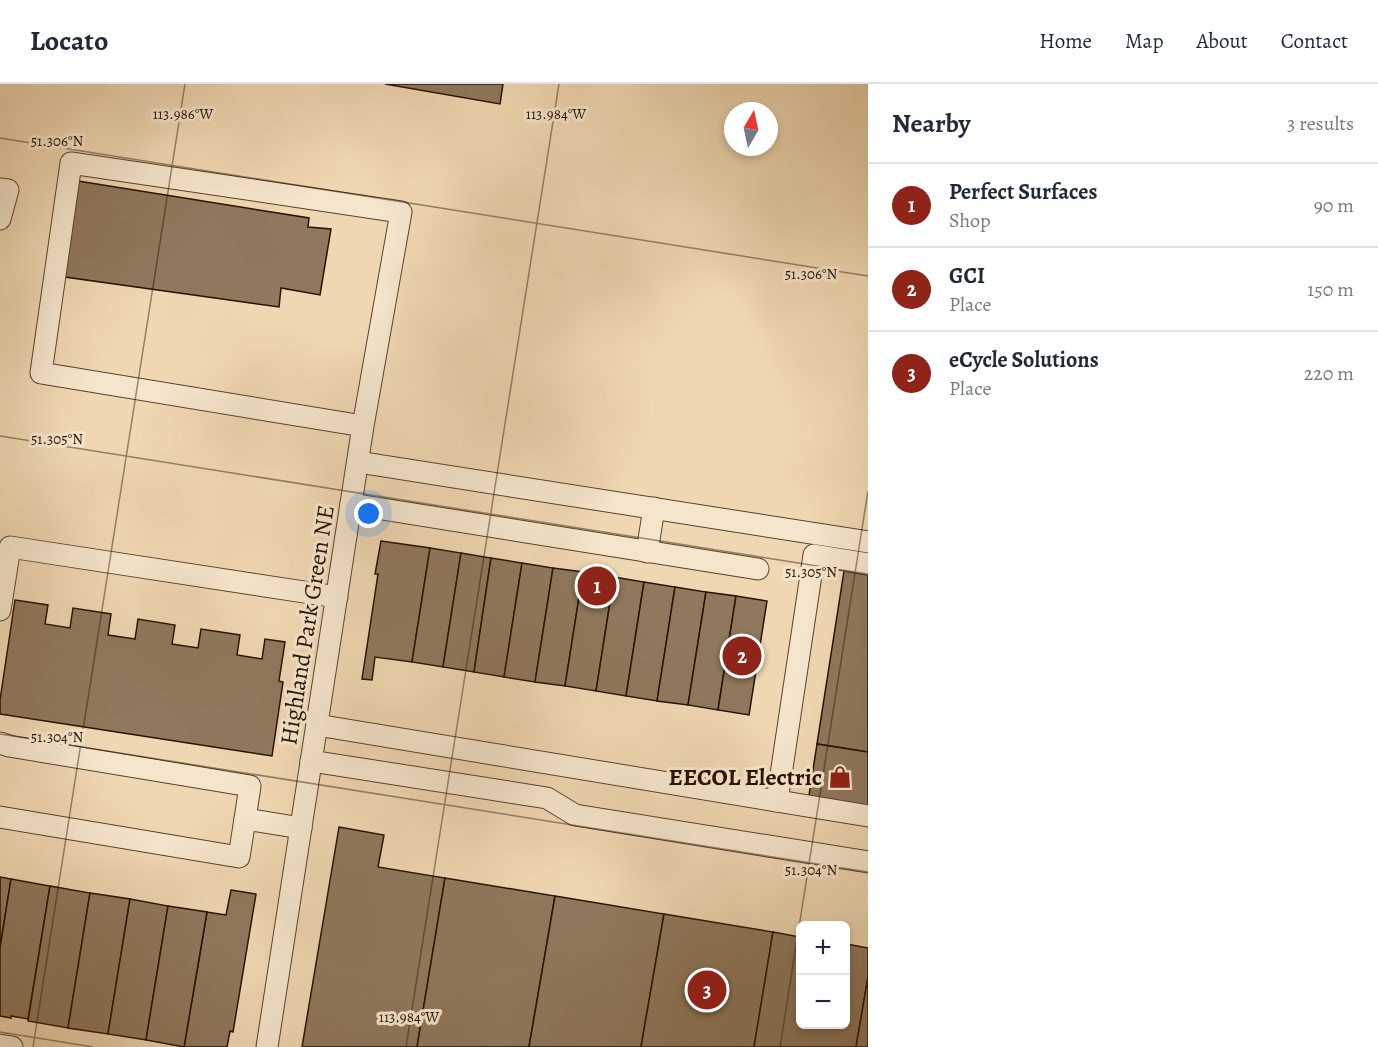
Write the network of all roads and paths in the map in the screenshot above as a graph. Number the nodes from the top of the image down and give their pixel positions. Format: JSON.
{"nodes":[{"id":1,"x":0,"y":189,"type":"edge"},
{"id":2,"x":0,"y":219,"type":"edge"},
{"id":3,"x":363,"y":426,"type":"junction"},
{"id":4,"x":358,"y":462,"type":"junction"},
{"id":5,"x":351,"y":504,"type":"junction"},
{"id":6,"x":654,"y":508,"type":"junction"},
{"id":7,"x":868,"y":542,"type":"edge"},
{"id":8,"x":647,"y":552,"type":"junction"},
{"id":9,"x":868,"y":564,"type":"edge"},
{"id":10,"x":758,"y":569,"type":"dead end"},
{"id":11,"x":337,"y":597,"type":"junction"},
{"id":12,"x":0,"y":610,"type":"edge"},
{"id":13,"x":317,"y":725,"type":"junction"},
{"id":14,"x":0,"y":743,"type":"edge"},
{"id":15,"x":312,"y":761,"type":"junction"},
{"id":16,"x":777,"y":801,"type":"junction"},
{"id":17,"x":868,"y":816,"type":"edge"},
{"id":18,"x":0,"y":817,"type":"edge"},
{"id":19,"x":245,"y":819,"type":"junction"},
{"id":20,"x":301,"y":828,"type":"junction"},
{"id":21,"x":868,"y":862,"type":"edge"},
{"id":22,"x":0,"y":1045,"type":"edge"},
{"id":23,"x":12,"y":1047,"type":"edge"},
{"id":24,"x":267,"y":1047,"type":"edge"}],
"edges":[{"from":1,"to":2,"type":"street"},
{"from":3,"to":3,"type":"street","name":"Highland Park Green NE"},
{"from":3,"to":4,"type":"street","name":"Highland Park Green NE"},
{"from":4,"to":5,"type":"street","name":"Highland Park Green NE"},
{"from":4,"to":6,"type":"street"},
{"from":5,"to":8,"type":"street"},
{"from":5,"to":11,"type":"street","name":"Highland Park Green NE"},
{"from":6,"to":7,"type":"street"},
{"from":6,"to":8,"type":"street"},
{"from":8,"to":10,"type":"street"},
{"from":9,"to":16,"type":"street"},
{"from":11,"to":12,"type":"street"},
{"from":11,"to":13,"type":"street","name":"Highland Park Green NE"},
{"from":13,"to":15,"type":"street","name":"Highland Park Green NE"},
{"from":13,"to":16,"type":"street"},
{"from":14,"to":19,"type":"street"},
{"from":15,"to":20,"type":"street","name":"Highland Park Green NE"},
{"from":15,"to":21,"type":"street"},
{"from":16,"to":17,"type":"street"},
{"from":18,"to":19,"type":"street"},
{"from":19,"to":20,"type":"street"},
{"from":20,"to":24,"type":"street","name":"Highland Park Green NE"},
{"from":22,"to":23,"type":"street"}]}
